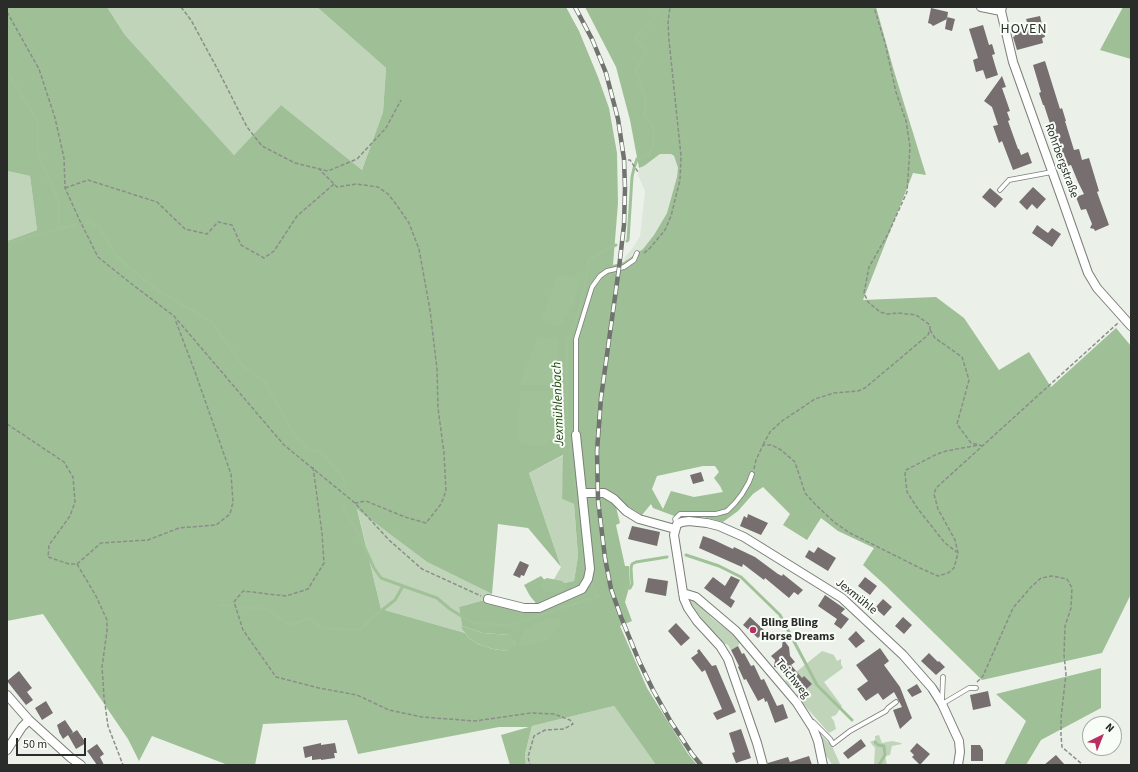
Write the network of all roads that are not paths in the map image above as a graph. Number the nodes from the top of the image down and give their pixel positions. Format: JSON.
{"nodes":[{"id":1,"x":981,"y":7,"type":"edge"},
{"id":2,"x":1002,"y":9,"type":"edge"},
{"id":3,"x":1052,"y":172,"type":"junction"},
{"id":4,"x":1000,"y":190,"type":"dead end"},
{"id":5,"x":636,"y":253,"type":"dead end"},
{"id":6,"x":1131,"y":326,"type":"edge"},
{"id":7,"x":576,"y":435,"type":"joint"},
{"id":8,"x":752,"y":474,"type":"road end"},
{"id":9,"x":582,"y":493,"type":"junction"},
{"id":10,"x":676,"y":527,"type":"junction"},
{"id":11,"x":683,"y":593,"type":"junction"},
{"id":12,"x":488,"y":599,"type":"road end"},
{"id":13,"x":943,"y":677,"type":"dead end"},
{"id":14,"x":976,"y":688,"type":"dead end"},
{"id":15,"x":7,"y":695,"type":"edge"},
{"id":16,"x":896,"y":702,"type":"dead end"},
{"id":17,"x":942,"y":704,"type":"junction"},
{"id":18,"x":800,"y":707,"type":"junction"},
{"id":19,"x":29,"y":720,"type":"junction"},
{"id":20,"x":7,"y":750,"type":"edge"},
{"id":21,"x":81,"y":765,"type":"edge"},
{"id":22,"x":763,"y":765,"type":"edge"},
{"id":23,"x":823,"y":765,"type":"edge"},
{"id":24,"x":958,"y":765,"type":"edge"}],
"edges":[{"from":1,"to":2,"type":"street","name":"Rohrbergstraße"},
{"from":2,"to":3,"type":"street","name":"Rohrbergstraße"},
{"from":3,"to":4,"type":"lane"},
{"from":3,"to":6,"type":"street","name":"Rohrbergstraße"},
{"from":5,"to":7,"type":"lane"},
{"from":7,"to":9,"type":"street"},
{"from":8,"to":10,"type":"lane"},
{"from":9,"to":10,"type":"street","name":"Jexmühle"},
{"from":9,"to":12,"type":"street"},
{"from":10,"to":11,"type":"street"},
{"from":10,"to":17,"type":"street","name":"Jexmühle"},
{"from":11,"to":18,"type":"street","name":"Teichweg"},
{"from":11,"to":22,"type":"street"},
{"from":13,"to":17,"type":"lane"},
{"from":14,"to":17,"type":"lane"},
{"from":15,"to":19,"type":"street"},
{"from":16,"to":18,"type":"lane"},
{"from":17,"to":24,"type":"street","name":"Jexmühle"},
{"from":18,"to":23,"type":"street","name":"Teichweg"},
{"from":19,"to":20,"type":"street"},
{"from":19,"to":21,"type":"street"}]}
